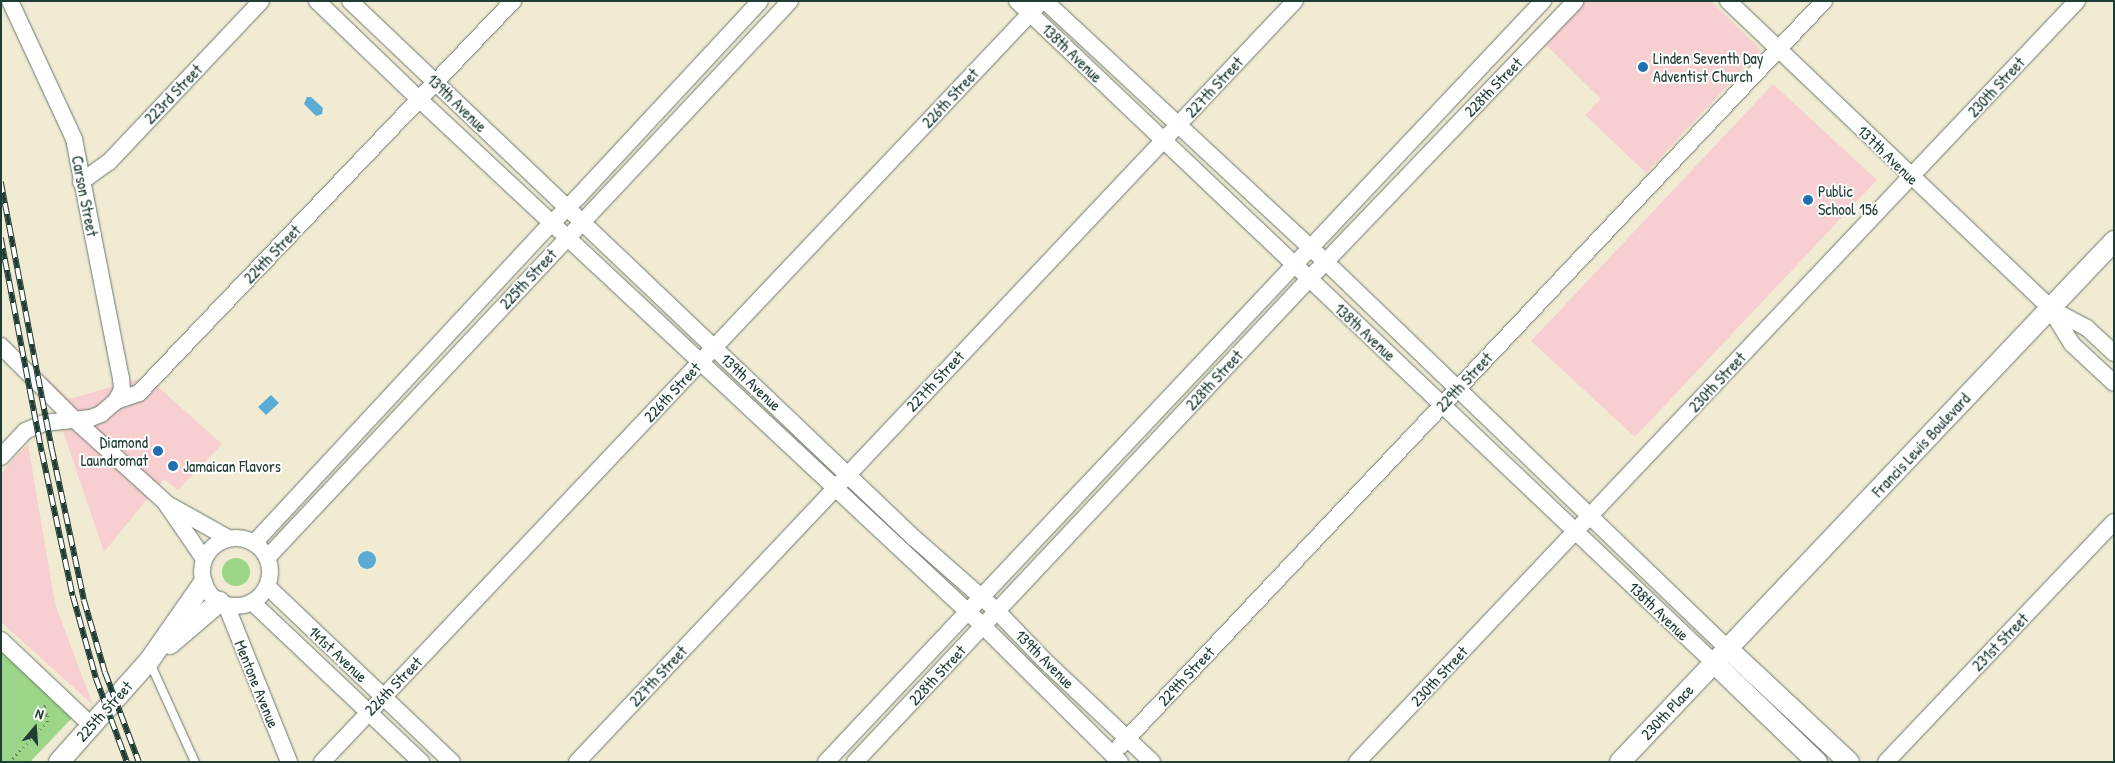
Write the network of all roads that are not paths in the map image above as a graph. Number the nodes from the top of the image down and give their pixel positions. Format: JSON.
{"nodes":[{"id":1,"x":10,"y":1,"type":"edge"},
{"id":2,"x":261,"y":1,"type":"edge"},
{"id":3,"x":318,"y":1,"type":"edge"},
{"id":4,"x":350,"y":1,"type":"edge"},
{"id":5,"x":513,"y":1,"type":"edge"},
{"id":6,"x":760,"y":1,"type":"edge"},
{"id":7,"x":790,"y":1,"type":"edge"},
{"id":8,"x":1017,"y":1,"type":"edge"},
{"id":9,"x":1044,"y":1,"type":"edge"},
{"id":10,"x":1295,"y":1,"type":"edge"},
{"id":11,"x":1544,"y":1,"type":"edge"},
{"id":12,"x":1576,"y":1,"type":"edge"},
{"id":13,"x":1728,"y":1,"type":"edge"},
{"id":14,"x":1824,"y":1,"type":"edge"},
{"id":15,"x":2077,"y":1,"type":"edge"},
{"id":16,"x":1030,"y":14,"type":"junction"},
{"id":17,"x":1521,"y":25,"type":"junction"},
{"id":18,"x":1537,"y":42,"type":"junction"},
{"id":19,"x":1778,"y":50,"type":"junction"},
{"id":20,"x":436,"y":83,"type":"junction"},
{"id":21,"x":420,"y":100,"type":"junction"},
{"id":22,"x":1177,"y":126,"type":"junction"},
{"id":23,"x":1416,"y":136,"type":"junction"},
{"id":24,"x":1163,"y":141,"type":"junction"},
{"id":25,"x":1430,"y":153,"type":"junction"},
{"id":26,"x":1911,"y":177,"type":"junction"},
{"id":27,"x":81,"y":182,"type":"junction"},
{"id":28,"x":567,"y":208,"type":"junction"},
{"id":29,"x":552,"y":222,"type":"junction"},
{"id":30,"x":582,"y":222,"type":"junction"},
{"id":31,"x":568,"y":236,"type":"junction"},
{"id":32,"x":2114,"y":241,"type":"edge"},
{"id":33,"x":1310,"y":247,"type":"junction"},
{"id":34,"x":1326,"y":262,"type":"junction"},
{"id":35,"x":1294,"y":264,"type":"junction"},
{"id":36,"x":1310,"y":279,"type":"junction"},
{"id":37,"x":2050,"y":308,"type":"junction"},
{"id":38,"x":1,"y":346,"type":"edge"},
{"id":39,"x":714,"y":348,"type":"junction"},
{"id":40,"x":2114,"y":353,"type":"edge"},
{"id":41,"x":700,"y":362,"type":"junction"},
{"id":42,"x":2114,"y":383,"type":"edge"},
{"id":43,"x":1457,"y":390,"type":"junction"},
{"id":44,"x":116,"y":401,"type":"junction"},
{"id":45,"x":1442,"y":405,"type":"junction"},
{"id":46,"x":76,"y":420,"type":"junction"},
{"id":47,"x":1,"y":457,"type":"edge"},
{"id":48,"x":848,"y":474,"type":"junction"},
{"id":49,"x":834,"y":488,"type":"junction"},
{"id":50,"x":164,"y":502,"type":"junction"},
{"id":51,"x":1590,"y":517,"type":"junction"},
{"id":52,"x":2114,"y":522,"type":"edge"},
{"id":53,"x":1576,"y":531,"type":"junction"},
{"id":54,"x":228,"y":538,"type":"junction"},
{"id":55,"x":254,"y":543,"type":"junction"},
{"id":56,"x":267,"y":558,"type":"junction"},
{"id":57,"x":204,"y":559,"type":"junction"},
{"id":58,"x":203,"y":584,"type":"junction"},
{"id":59,"x":267,"y":586,"type":"junction"},
{"id":60,"x":982,"y":597,"type":"junction"},
{"id":61,"x":252,"y":602,"type":"junction"},
{"id":62,"x":222,"y":604,"type":"junction"},
{"id":63,"x":997,"y":611,"type":"junction"},
{"id":64,"x":968,"y":612,"type":"junction"},
{"id":65,"x":983,"y":626,"type":"junction"},
{"id":66,"x":1,"y":640,"type":"edge"},
{"id":67,"x":1721,"y":656,"type":"junction"},
{"id":68,"x":149,"y":661,"type":"junction"},
{"id":69,"x":383,"y":697,"type":"junction"},
{"id":70,"x":369,"y":712,"type":"junction"},
{"id":71,"x":91,"y":725,"type":"junction"},
{"id":72,"x":1127,"y":738,"type":"junction"},
{"id":73,"x":1112,"y":759,"type":"edge"},
{"id":74,"x":58,"y":762,"type":"edge"},
{"id":75,"x":195,"y":762,"type":"edge"},
{"id":76,"x":289,"y":762,"type":"edge"},
{"id":77,"x":322,"y":762,"type":"edge"},
{"id":78,"x":421,"y":762,"type":"edge"},
{"id":79,"x":452,"y":762,"type":"edge"},
{"id":80,"x":577,"y":762,"type":"edge"},
{"id":81,"x":826,"y":762,"type":"edge"},
{"id":82,"x":855,"y":762,"type":"edge"},
{"id":83,"x":1152,"y":762,"type":"edge"},
{"id":84,"x":1357,"y":762,"type":"edge"},
{"id":85,"x":1620,"y":762,"type":"edge"},
{"id":86,"x":1817,"y":762,"type":"edge"},
{"id":87,"x":1849,"y":762,"type":"edge"},
{"id":88,"x":1886,"y":762,"type":"edge"}],
"edges":[{"from":1,"to":27,"type":"street","name":"Carson Street"},
{"from":2,"to":27,"type":"street","name":"223rd Street"},
{"from":3,"to":21,"type":"street","name":"139th Avenue"},
{"from":4,"to":20,"type":"street","name":"139th Avenue"},
{"from":5,"to":20,"type":"street","name":"224th Street"},
{"from":6,"to":28,"type":"street","name":"225th Street"},
{"from":7,"to":30,"type":"street","name":"225th Street"},
{"from":8,"to":16,"type":"street","name":"138th Avenue"},
{"from":9,"to":16,"type":"street","name":"226th Street"},
{"from":9,"to":22,"type":"street","name":"138th Avenue"},
{"from":10,"to":22,"type":"street","name":"227th Street"},
{"from":11,"to":17,"type":"street","name":"228th Street"},
{"from":12,"to":18,"type":"street","name":"228th Street"},
{"from":13,"to":19,"type":"street","name":"137th Avenue"},
{"from":14,"to":19,"type":"street","name":"229th Street"},
{"from":15,"to":26,"type":"street","name":"230th Street"},
{"from":16,"to":24,"type":"street","name":"138th Avenue"},
{"from":16,"to":39,"type":"street","name":"226th Street"},
{"from":17,"to":18,"type":"street"},
{"from":17,"to":23,"type":"street","name":"228th Street"},
{"from":18,"to":25,"type":"street","name":"228th Street"},
{"from":19,"to":26,"type":"street","name":"137th Avenue"},
{"from":19,"to":43,"type":"street","name":"229th Street"},
{"from":20,"to":21,"type":"street","name":"224th Street"},
{"from":20,"to":28,"type":"street","name":"139th Avenue"},
{"from":21,"to":29,"type":"street","name":"139th Avenue"},
{"from":21,"to":44,"type":"street","name":"224th Street"},
{"from":22,"to":24,"type":"street","name":"227th Street"},
{"from":22,"to":33,"type":"street","name":"138th Avenue"},
{"from":23,"to":25,"type":"street"},
{"from":23,"to":33,"type":"street","name":"228th Street"},
{"from":24,"to":35,"type":"street","name":"138th Avenue"},
{"from":24,"to":48,"type":"street","name":"227th Street"},
{"from":25,"to":34,"type":"street","name":"228th Street"},
{"from":26,"to":37,"type":"street","name":"137th Avenue"},
{"from":26,"to":51,"type":"street","name":"230th Street"},
{"from":27,"to":44,"type":"street","name":"Carson Street"},
{"from":28,"to":29,"type":"street","name":"225th Street"},
{"from":28,"to":30,"type":"street","name":"139th Avenue"},
{"from":29,"to":31,"type":"street","name":"139th Avenue"},
{"from":29,"to":55,"type":"street","name":"225th Street"},
{"from":30,"to":31,"type":"street","name":"225th Street"},
{"from":30,"to":39,"type":"street","name":"139th Avenue"},
{"from":31,"to":41,"type":"street","name":"139th Avenue"},
{"from":31,"to":56,"type":"street","name":"225th Street"},
{"from":32,"to":37,"type":"street","name":"Francis Lewis Boulevard"},
{"from":33,"to":34,"type":"street","name":"138th Avenue"},
{"from":33,"to":35,"type":"street","name":"228th Street"},
{"from":34,"to":36,"type":"street","name":"228th Street"},
{"from":34,"to":43,"type":"street","name":"138th Avenue"},
{"from":35,"to":36,"type":"street","name":"138th Avenue"},
{"from":35,"to":60,"type":"street","name":"228th Street"},
{"from":36,"to":45,"type":"street","name":"138th Avenue"},
{"from":36,"to":63,"type":"street","name":"228th Street"},
{"from":37,"to":40,"type":"street","name":"137th Avenue"},
{"from":37,"to":42,"type":"street","name":"137th Avenue"},
{"from":37,"to":67,"type":"street","name":"Francis Lewis Boulevard"},
{"from":38,"to":46,"type":"street"},
{"from":39,"to":41,"type":"street","name":"226th Street"},
{"from":39,"to":48,"type":"street","name":"139th Avenue"},
{"from":41,"to":49,"type":"street","name":"139th Avenue"},
{"from":41,"to":69,"type":"street","name":"226th Street"},
{"from":43,"to":45,"type":"street","name":"229th Street"},
{"from":43,"to":51,"type":"street","name":"138th Avenue"},
{"from":44,"to":46,"type":"street","name":"224th Street"},
{"from":45,"to":53,"type":"street","name":"138th Avenue"},
{"from":45,"to":72,"type":"street","name":"229th Street"},
{"from":46,"to":47,"type":"street","name":"224th Street"},
{"from":46,"to":50,"type":"street"},
{"from":48,"to":49,"type":"street","name":"227th Street"},
{"from":48,"to":60,"type":"street","name":"139th Avenue"},
{"from":49,"to":64,"type":"street","name":"139th Avenue"},
{"from":49,"to":80,"type":"street","name":"227th Street"},
{"from":50,"to":54,"type":"street"},
{"from":50,"to":57,"type":"street"},
{"from":51,"to":53,"type":"street","name":"230th Street"},
{"from":51,"to":67,"type":"street","name":"138th Avenue"},
{"from":52,"to":88,"type":"street","name":"231st Street"},
{"from":53,"to":67,"type":"street","name":"138th Avenue"},
{"from":53,"to":84,"type":"street","name":"230th Street"},
{"from":54,"to":55,"type":"street"},
{"from":54,"to":57,"type":"street"},
{"from":55,"to":56,"type":"street"},
{"from":56,"to":59,"type":"street"},
{"from":57,"to":58,"type":"street"},
{"from":58,"to":62,"type":"street"},
{"from":58,"to":68,"type":"street","name":"225th Street"},
{"from":59,"to":61,"type":"street"},
{"from":59,"to":69,"type":"street","name":"141st Avenue"},
{"from":60,"to":63,"type":"street","name":"139th Avenue"},
{"from":60,"to":64,"type":"street","name":"228th Street"},
{"from":61,"to":62,"type":"street"},
{"from":61,"to":70,"type":"street","name":"141st Avenue"},
{"from":62,"to":68,"type":"street","name":"225th Street"},
{"from":62,"to":76,"type":"street","name":"Mentone Avenue"},
{"from":63,"to":65,"type":"street","name":"228th Street"},
{"from":63,"to":72,"type":"street","name":"139th Avenue"},
{"from":64,"to":65,"type":"street","name":"139th Avenue"},
{"from":64,"to":81,"type":"street","name":"228th Street"},
{"from":65,"to":73,"type":"street","name":"139th Avenue"},
{"from":65,"to":82,"type":"street","name":"228th Street"},
{"from":66,"to":71,"type":"street"},
{"from":67,"to":85,"type":"street","name":"230th Place"},
{"from":67,"to":86,"type":"street"},
{"from":67,"to":87,"type":"street"},
{"from":68,"to":71,"type":"street","name":"225th Street"},
{"from":68,"to":75,"type":"lane"},
{"from":69,"to":70,"type":"street","name":"226th Street"},
{"from":69,"to":79,"type":"street","name":"141st Avenue"},
{"from":70,"to":77,"type":"street","name":"226th Street"},
{"from":70,"to":78,"type":"street","name":"141st Avenue"},
{"from":71,"to":74,"type":"street","name":"225th Street"},
{"from":72,"to":73,"type":"street","name":"229th Street"},
{"from":72,"to":83,"type":"street","name":"139th Avenue"}]}
